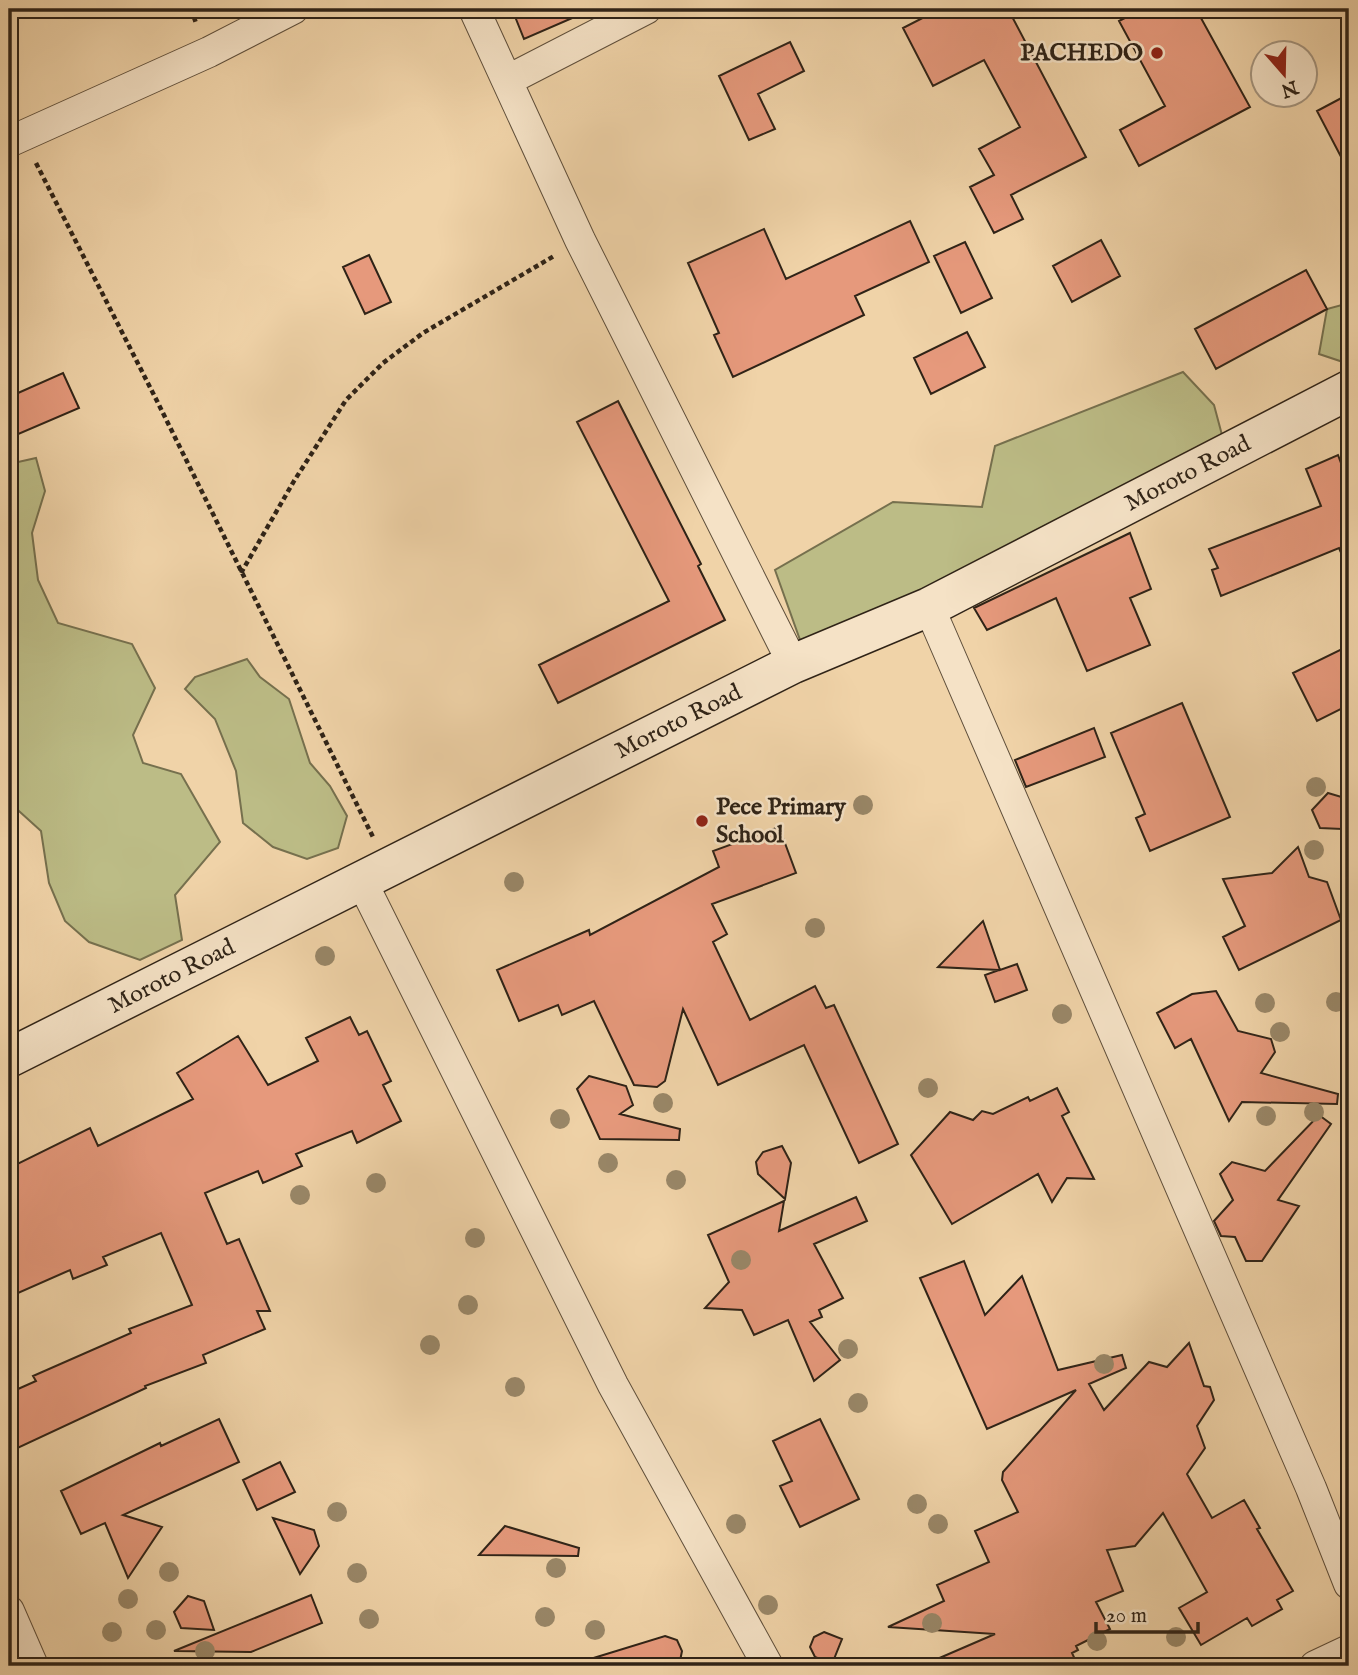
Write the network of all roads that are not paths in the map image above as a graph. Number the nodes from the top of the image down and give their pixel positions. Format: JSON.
{"nodes":[{"id":1,"x":293,"y":9,"type":"edge"},
{"id":2,"x":474,"y":9,"type":"edge"},
{"id":3,"x":646,"y":9,"type":"edge"},
{"id":4,"x":508,"y":80,"type":"junction"},
{"id":5,"x":15,"y":138,"type":"edge"},
{"id":6,"x":1349,"y":390,"type":"edge"},
{"id":7,"x":929,"y":607,"type":"junction"},
{"id":8,"x":793,"y":664,"type":"junction"},
{"id":9,"x":374,"y":874,"type":"junction"},
{"id":10,"x":9,"y":1058,"type":"edge"},
{"id":11,"x":1349,"y":1584,"type":"edge"},
{"id":12,"x":9,"y":1611,"type":"edge"},
{"id":13,"x":1349,"y":1650,"type":"edge"},
{"id":14,"x":33,"y":1666,"type":"edge"},
{"id":15,"x":768,"y":1666,"type":"edge"},
{"id":16,"x":1315,"y":1666,"type":"edge"}],
"edges":[{"from":1,"to":5,"type":"street"},
{"from":2,"to":4,"type":"street"},
{"from":3,"to":4,"type":"street"},
{"from":4,"to":8,"type":"street"},
{"from":6,"to":7,"type":"main road","name":"Moroto Road"},
{"from":7,"to":8,"type":"main road","name":"Moroto Road"},
{"from":7,"to":11,"type":"street"},
{"from":8,"to":9,"type":"main road","name":"Moroto Road"},
{"from":9,"to":10,"type":"main road","name":"Moroto Road"},
{"from":9,"to":15,"type":"street"},
{"from":12,"to":14,"type":"street"},
{"from":13,"to":16,"type":"street"}]}
